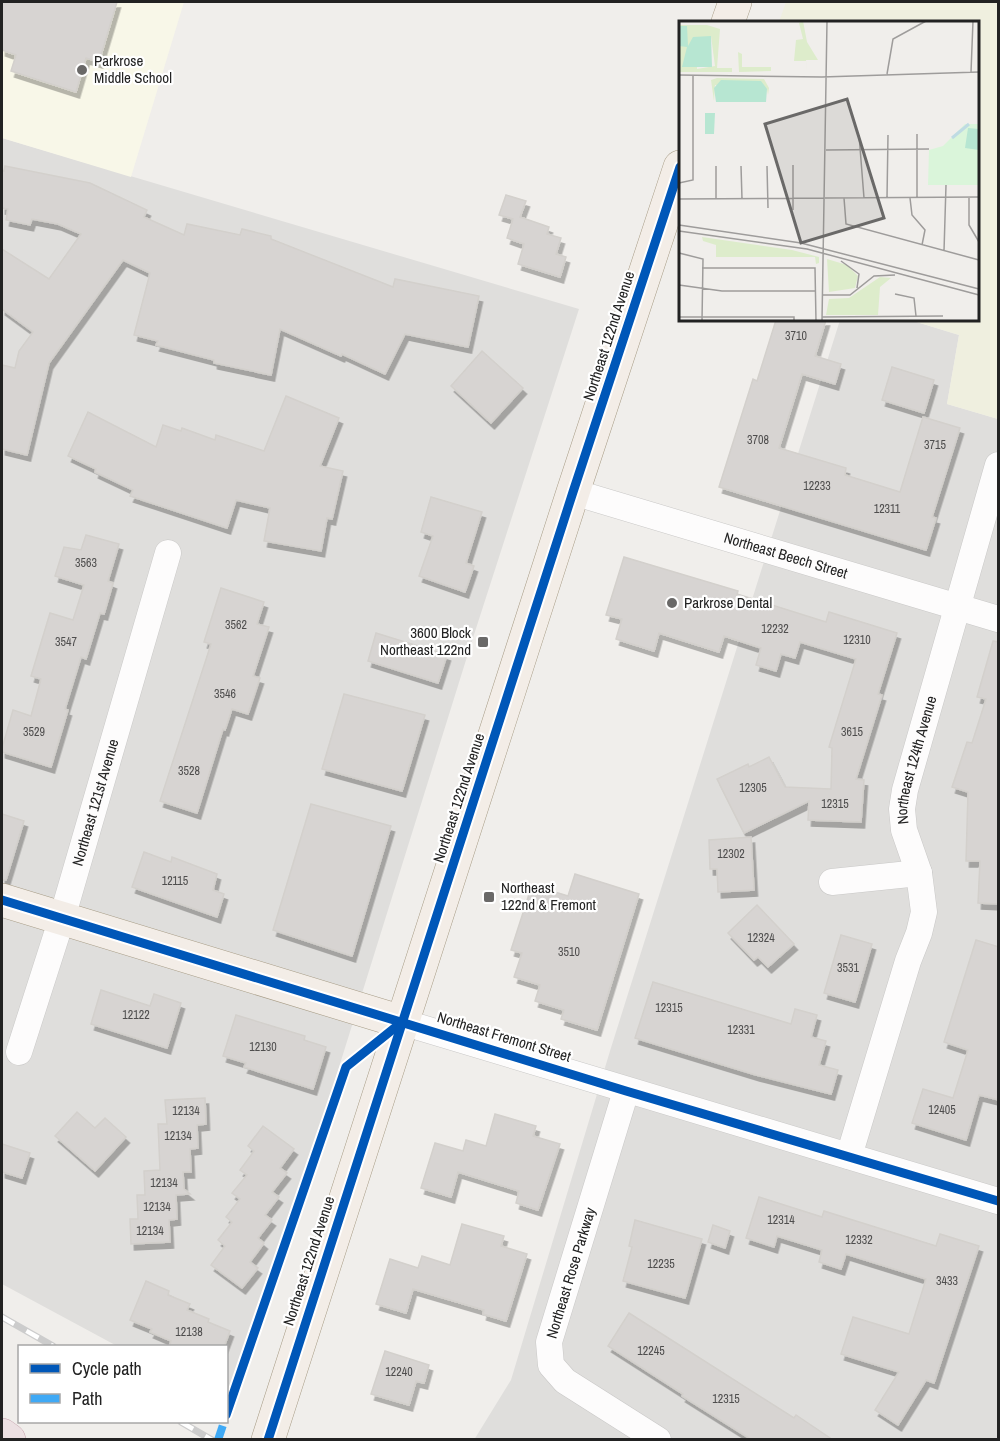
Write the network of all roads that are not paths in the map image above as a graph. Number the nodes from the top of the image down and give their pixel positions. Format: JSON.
{"nodes":[{"id":1,"x":735,"y":2,"type":"edge"},
{"id":2,"x":728,"y":21,"type":"edge"},
{"id":3,"x":679,"y":173,"type":"edge"},
{"id":4,"x":999,"y":465,"type":"edge"},
{"id":5,"x":573,"y":492,"type":"junction"},
{"id":6,"x":168,"y":553,"type":"dead end"},
{"id":7,"x":956,"y":607,"type":"junction"},
{"id":8,"x":999,"y":620,"type":"edge"},
{"id":9,"x":919,"y":873,"type":"junction"},
{"id":10,"x":832,"y":882,"type":"dead end"},
{"id":11,"x":2,"y":900,"type":"edge"},
{"id":12,"x":62,"y":918,"type":"junction"},
{"id":13,"x":402,"y":1022,"type":"junction"},
{"id":14,"x":19,"y":1052,"type":"dead end"},
{"id":15,"x":626,"y":1091,"type":"junction"},
{"id":16,"x":849,"y":1156,"type":"junction"},
{"id":17,"x":999,"y":1201,"type":"edge"},
{"id":18,"x":2,"y":1435,"type":"edge"},
{"id":19,"x":9,"y":1440,"type":"edge"},
{"id":20,"x":268,"y":1440,"type":"edge"},
{"id":21,"x":658,"y":1440,"type":"edge"}],
"edges":[{"from":1,"to":2,"type":"main road"},
{"from":3,"to":5,"type":"main road","name":"Northeast 122nd Avenue"},
{"from":4,"to":7,"type":"street","name":"Northeast 124th Avenue"},
{"from":5,"to":7,"type":"street","name":"Northeast Beech Street"},
{"from":5,"to":13,"type":"main road","name":"Northeast 122nd Avenue"},
{"from":6,"to":12,"type":"street","name":"Northeast 121st Avenue"},
{"from":7,"to":8,"type":"street","name":"Northeast Beech Street"},
{"from":7,"to":9,"type":"street","name":"Northeast 124th Avenue"},
{"from":9,"to":10,"type":"street"},
{"from":9,"to":16,"type":"street","name":"Northeast 124th Avenue"},
{"from":11,"to":12,"type":"main road","name":"Northeast Fremont Street"},
{"from":12,"to":13,"type":"main road","name":"Northeast Fremont Street"},
{"from":12,"to":14,"type":"street","name":"Northeast 121st Avenue"},
{"from":13,"to":15,"type":"street","name":"Northeast Fremont Street"},
{"from":13,"to":20,"type":"main road","name":"Northeast 122nd Avenue"},
{"from":15,"to":16,"type":"street","name":"Northeast Fremont Street"},
{"from":15,"to":21,"type":"street","name":"Northeast Rose Parkway"},
{"from":16,"to":17,"type":"street","name":"Northeast Fremont Street"},
{"from":18,"to":19,"type":"highway"}]}
